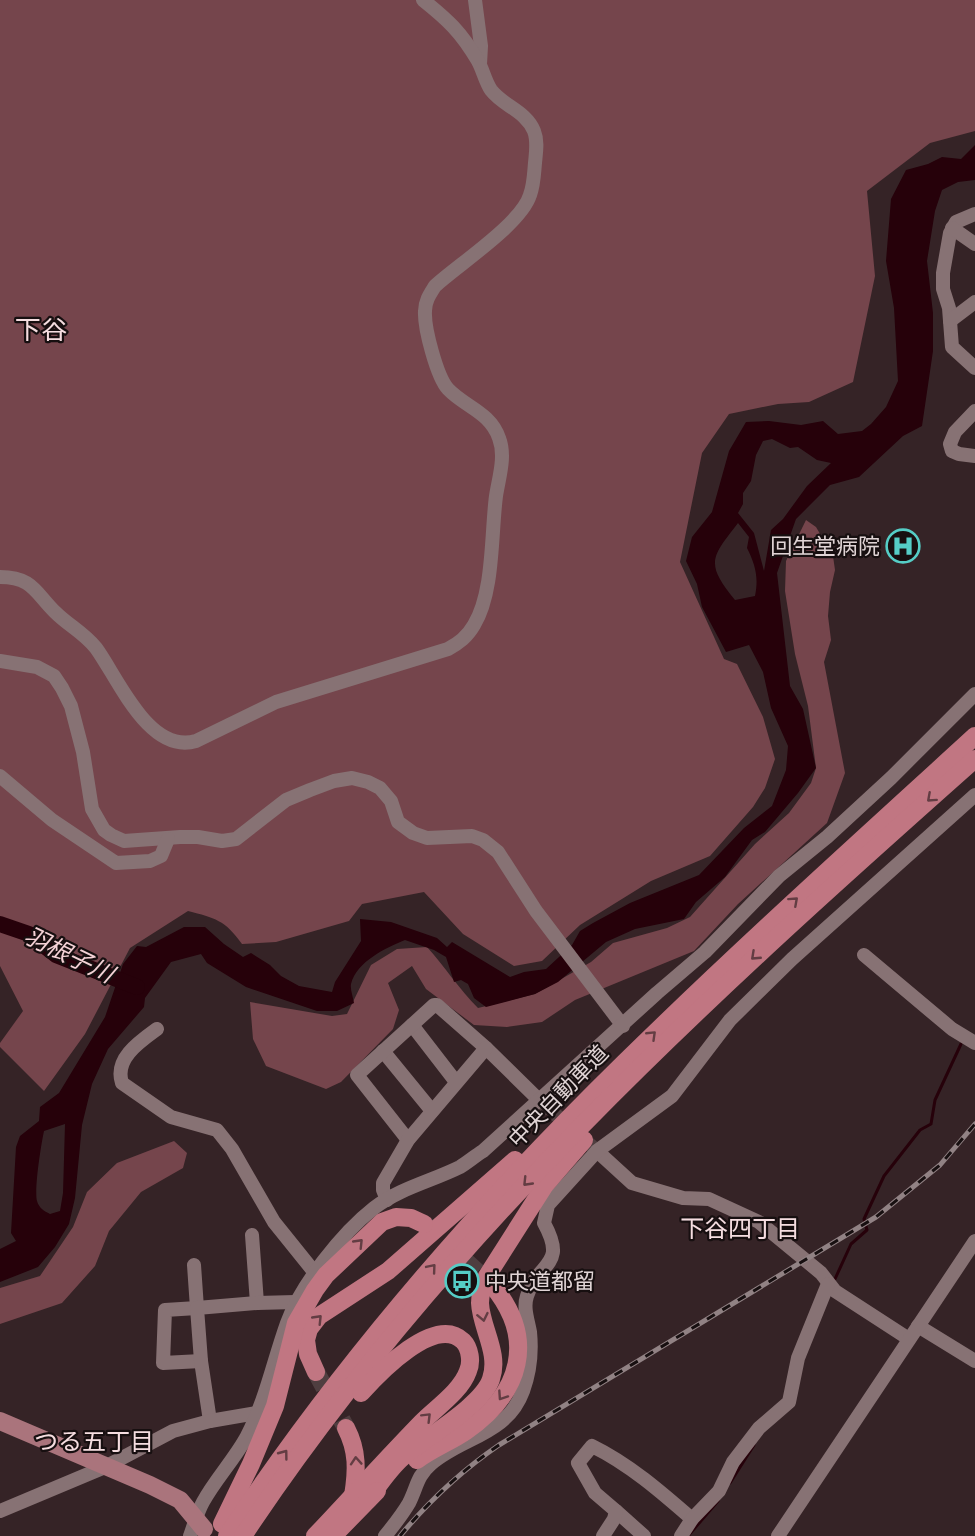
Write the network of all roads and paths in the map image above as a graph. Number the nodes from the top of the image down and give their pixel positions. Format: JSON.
{"nodes":[{"id":1,"x":423,"y":0,"type":"edge"},
{"id":2,"x":475,"y":0,"type":"edge"},
{"id":3,"x":480,"y":64,"type":"junction"},
{"id":4,"x":975,"y":214,"type":"edge"},
{"id":5,"x":952,"y":228,"type":"junction"},
{"id":6,"x":975,"y":244,"type":"edge"},
{"id":7,"x":975,"y":302,"type":"edge"},
{"id":8,"x":950,"y":321,"type":"junction"},
{"id":9,"x":972,"y":361,"type":"edge"},
{"id":10,"x":975,"y":411,"type":"edge"},
{"id":11,"x":975,"y":456,"type":"edge"},
{"id":12,"x":0,"y":577,"type":"edge"},
{"id":13,"x":0,"y":661,"type":"edge"},
{"id":14,"x":975,"y":694,"type":"edge"},
{"id":15,"x":975,"y":736,"type":"edge"},
{"id":16,"x":975,"y":759,"type":"edge"},
{"id":17,"x":0,"y":776,"type":"edge"},
{"id":18,"x":975,"y":795,"type":"edge"},
{"id":19,"x":168,"y":839,"type":"junction"},
{"id":20,"x":864,"y":955,"type":"dead end"},
{"id":21,"x":697,"y":1011,"type":"junction"},
{"id":22,"x":412,"y":1025,"type":"junction"},
{"id":23,"x":622,"y":1026,"type":"junction"},
{"id":24,"x":157,"y":1029,"type":"dead end"},
{"id":25,"x":975,"y":1043,"type":"edge"},
{"id":26,"x":486,"y":1048,"type":"junction"},
{"id":27,"x":383,"y":1051,"type":"junction"},
{"id":28,"x":621,"y":1065,"type":"junction"},
{"id":29,"x":456,"y":1083,"type":"junction"},
{"id":30,"x":540,"y":1101,"type":"junction"},
{"id":31,"x":432,"y":1111,"type":"junction"},
{"id":32,"x":408,"y":1140,"type":"junction"},
{"id":33,"x":597,"y":1151,"type":"junction"},
{"id":34,"x":387,"y":1200,"type":"junction"},
{"id":35,"x":424,"y":1224,"type":"tunnel mouth"},
{"id":36,"x":252,"y":1234,"type":"dead end"},
{"id":37,"x":975,"y":1241,"type":"edge"},
{"id":38,"x":194,"y":1265,"type":"dead end"},
{"id":39,"x":315,"y":1273,"type":"junction"},
{"id":40,"x":828,"y":1284,"type":"junction"},
{"id":41,"x":492,"y":1285,"type":"tunnel mouth"},
{"id":42,"x":295,"y":1302,"type":"junction"},
{"id":43,"x":257,"y":1303,"type":"junction"},
{"id":44,"x":197,"y":1308,"type":"junction"},
{"id":45,"x":918,"y":1326,"type":"junction"},
{"id":46,"x":909,"y":1339,"type":"junction"},
{"id":47,"x":201,"y":1361,"type":"junction"},
{"id":48,"x":975,"y":1361,"type":"edge"},
{"id":49,"x":316,"y":1372,"type":"tunnel mouth"},
{"id":50,"x":257,"y":1413,"type":"junction"},
{"id":51,"x":0,"y":1421,"type":"edge"},
{"id":52,"x":210,"y":1421,"type":"junction"},
{"id":53,"x":346,"y":1428,"type":"tunnel mouth"},
{"id":54,"x":105,"y":1467,"type":"junction"},
{"id":55,"x":361,"y":1498,"type":"junction"},
{"id":56,"x":0,"y":1511,"type":"edge"},
{"id":57,"x":616,"y":1511,"type":"junction"},
{"id":58,"x":692,"y":1519,"type":"junction"},
{"id":59,"x":201,"y":1530,"type":"edge"},
{"id":60,"x":247,"y":1530,"type":"edge"},
{"id":61,"x":227,"y":1536,"type":"edge"},
{"id":62,"x":315,"y":1536,"type":"edge"},
{"id":63,"x":333,"y":1536,"type":"edge"},
{"id":64,"x":384,"y":1536,"type":"edge"},
{"id":65,"x":603,"y":1536,"type":"edge"},
{"id":66,"x":644,"y":1536,"type":"edge"},
{"id":67,"x":681,"y":1536,"type":"edge"},
{"id":68,"x":778,"y":1536,"type":"edge"}],
"edges":[{"from":1,"to":3,"type":"street"},
{"from":2,"to":3,"type":"street"},
{"from":3,"to":12,"type":"street"},
{"from":4,"to":5,"type":"street"},
{"from":5,"to":6,"type":"street"},
{"from":5,"to":8,"type":"street"},
{"from":7,"to":8,"type":"street"},
{"from":8,"to":9,"type":"street"},
{"from":10,"to":11,"type":"street"},
{"from":13,"to":19,"type":"street"},
{"from":14,"to":23,"type":"street"},
{"from":28,"to":15,"type":"highway","name":"中央自動車道","one_way":true},
{"from":16,"to":21,"type":"highway","name":"中央自動車道","one_way":true},
{"from":17,"to":19,"type":"street"},
{"from":18,"to":33,"type":"street"},
{"from":19,"to":23,"type":"street"},
{"from":20,"to":25,"type":"street"},
{"from":21,"to":55,"type":"highway","one_way":true},
{"from":21,"to":60,"type":"highway","name":"中央自動車道","one_way":true},
{"from":22,"to":26,"type":"street"},
{"from":22,"to":27,"type":"street"},
{"from":22,"to":29,"type":"street"},
{"from":23,"to":30,"type":"street"},
{"from":24,"to":39,"type":"street"},
{"from":26,"to":29,"type":"street"},
{"from":26,"to":30,"type":"street"},
{"from":27,"to":31,"type":"street"},
{"from":27,"to":32,"type":"street"},
{"from":49,"to":28,"type":"highway","one_way":true},
{"from":61,"to":28,"type":"highway","name":"中央自動車道","one_way":true},
{"from":29,"to":31,"type":"street"},
{"from":30,"to":34,"type":"street"},
{"from":31,"to":32,"type":"street"},
{"from":32,"to":34,"type":"street"},
{"from":33,"to":40,"type":"street"},
{"from":33,"to":64,"type":"street"},
{"from":34,"to":39,"type":"street"},
{"from":59,"to":35,"type":"highway","one_way":true},
{"from":36,"to":43,"type":"street"},
{"from":37,"to":45,"type":"street"},
{"from":38,"to":44,"type":"street"},
{"from":39,"to":42,"type":"street"},
{"from":40,"to":46,"type":"street"},
{"from":40,"to":58,"type":"street"},
{"from":41,"to":55,"type":"highway","one_way":true},
{"from":42,"to":43,"type":"street"},
{"from":42,"to":50,"type":"street"},
{"from":43,"to":44,"type":"street"},
{"from":44,"to":47,"type":"street"},
{"from":44,"to":47,"type":"street"},
{"from":45,"to":46,"type":"street"},
{"from":45,"to":48,"type":"street"},
{"from":46,"to":68,"type":"street"},
{"from":47,"to":52,"type":"street"},
{"from":50,"to":52,"type":"street"},
{"from":50,"to":59,"type":"street"},
{"from":51,"to":54,"type":"main road"},
{"from":52,"to":54,"type":"street"},
{"from":55,"to":53,"type":"highway","one_way":true},
{"from":54,"to":56,"type":"street"},
{"from":54,"to":59,"type":"main road"},
{"from":55,"to":60,"type":"highway","one_way":true},
{"from":55,"to":62,"type":"highway"},
{"from":55,"to":63,"type":"highway"},
{"from":57,"to":58,"type":"street"},
{"from":57,"to":65,"type":"street"},
{"from":57,"to":66,"type":"street"},
{"from":58,"to":67,"type":"street"}]}
